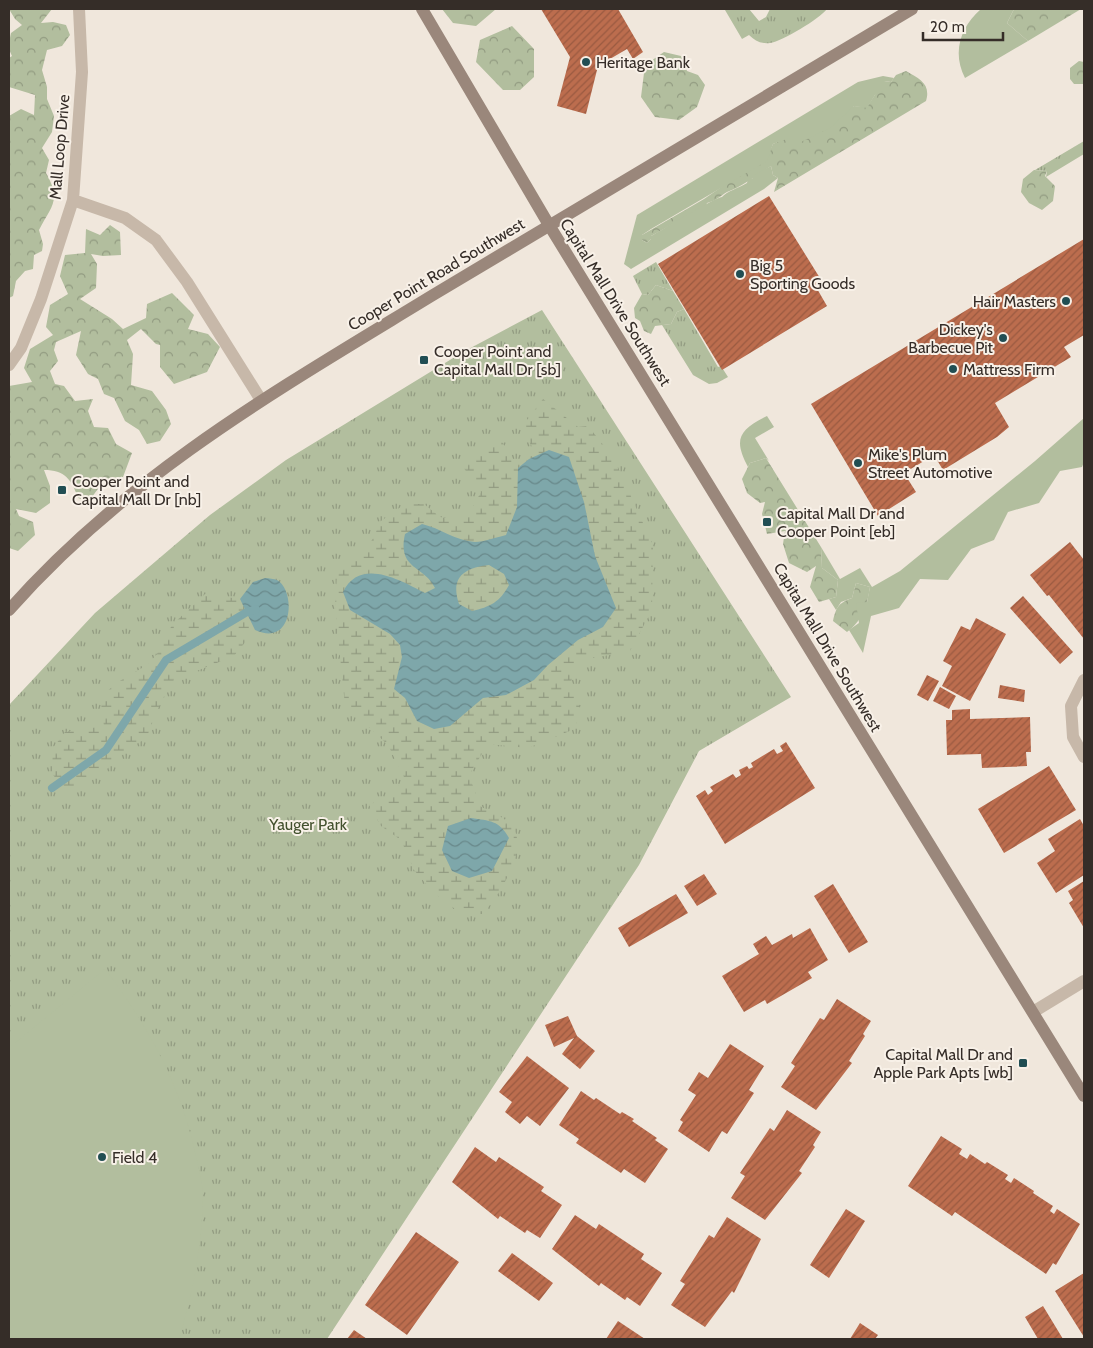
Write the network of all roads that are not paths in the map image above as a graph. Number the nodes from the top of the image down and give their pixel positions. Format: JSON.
{"nodes":[{"id":1,"x":79,"y":9,"type":"edge"},
{"id":2,"x":422,"y":9,"type":"edge"},
{"id":3,"x":912,"y":9,"type":"edge"},
{"id":4,"x":73,"y":200,"type":"junction"},
{"id":5,"x":550,"y":225,"type":"junction"},
{"id":6,"x":9,"y":365,"type":"edge"},
{"id":7,"x":261,"y":400,"type":"junction"},
{"id":8,"x":9,"y":610,"type":"edge"},
{"id":9,"x":1084,"y":680,"type":"edge"},
{"id":10,"x":1084,"y":757,"type":"edge"},
{"id":11,"x":1084,"y":981,"type":"edge"},
{"id":12,"x":1033,"y":1012,"type":"junction"},
{"id":13,"x":1084,"y":1096,"type":"edge"}],
"edges":[{"from":1,"to":4,"type":"street","name":"Mall Loop Drive"},
{"from":2,"to":5,"type":"street","name":"Capital Mall Drive Southwest"},
{"from":3,"to":5,"type":"street","name":"Cooper Point Road Southwest"},
{"from":4,"to":6,"type":"street","name":"Mall Loop Drive"},
{"from":4,"to":7,"type":"street"},
{"from":5,"to":7,"type":"street","name":"Cooper Point Road Southwest"},
{"from":5,"to":12,"type":"street","name":"Capital Mall Drive Southwest"},
{"from":7,"to":8,"type":"street","name":"Cooper Point Road Southwest"},
{"from":9,"to":10,"type":"street"},
{"from":11,"to":12,"type":"street"},
{"from":12,"to":13,"type":"street","name":"Capital Mall Drive Southwest"}]}
